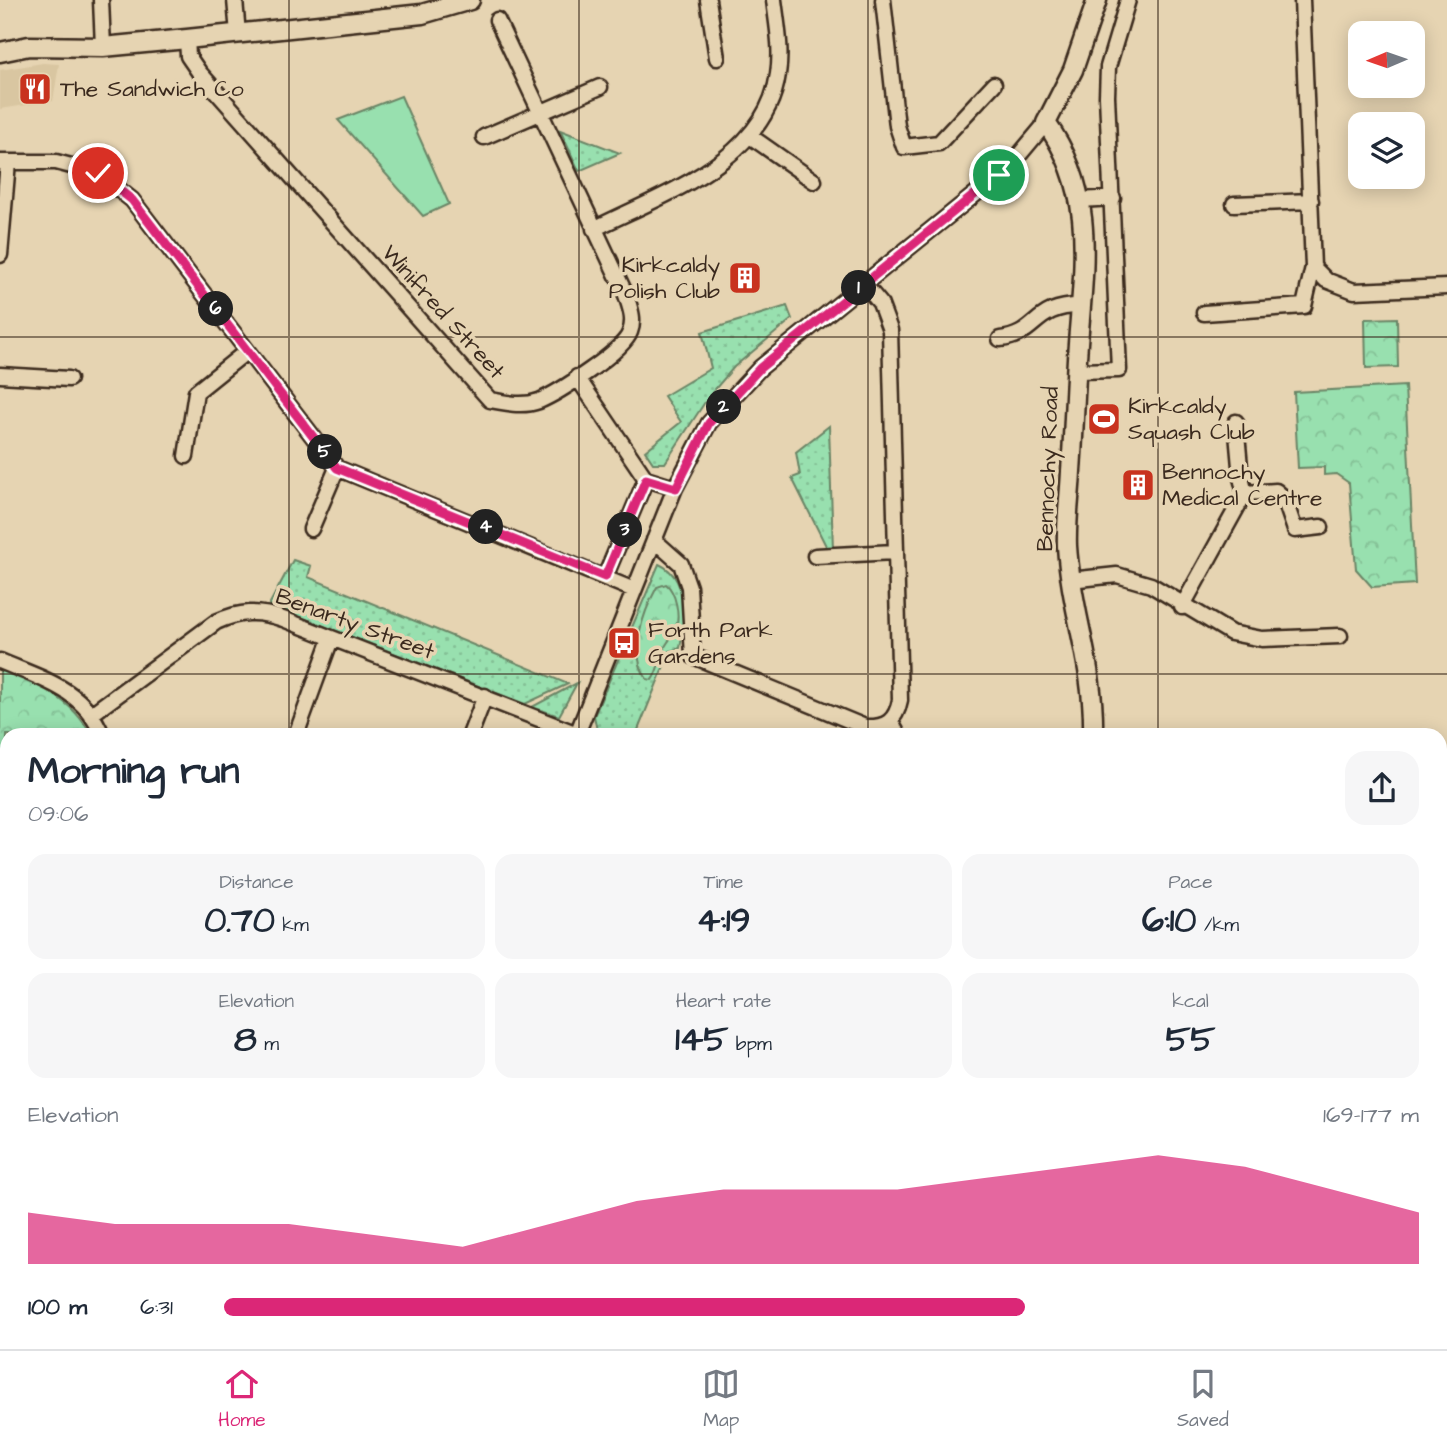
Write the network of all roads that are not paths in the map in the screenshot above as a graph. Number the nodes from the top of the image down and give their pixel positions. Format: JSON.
{"nodes":[{"id":1,"x":101,"y":0,"type":"edge"},
{"id":2,"x":235,"y":0,"type":"edge"},
{"id":3,"x":470,"y":0,"type":"edge"},
{"id":4,"x":708,"y":0,"type":"edge"},
{"id":5,"x":774,"y":0,"type":"edge"},
{"id":6,"x":883,"y":0,"type":"edge"},
{"id":7,"x":1097,"y":0,"type":"edge"},
{"id":8,"x":1128,"y":0,"type":"edge"},
{"id":9,"x":1302,"y":0,"type":"edge"},
{"id":10,"x":497,"y":20,"type":"dead end"},
{"id":11,"x":238,"y":34,"type":"junction"},
{"id":12,"x":0,"y":38,"type":"edge"},
{"id":13,"x":187,"y":39,"type":"junction"},
{"id":14,"x":29,"y":46,"type":"junction"},
{"id":15,"x":103,"y":47,"type":"junction"},
{"id":16,"x":0,"y":52,"type":"edge"},
{"id":17,"x":717,"y":58,"type":"dead end"},
{"id":18,"x":994,"y":84,"type":"dead end"},
{"id":19,"x":600,"y":87,"type":"dead end"},
{"id":20,"x":540,"y":112,"type":"junction"},
{"id":21,"x":1046,"y":123,"type":"junction"},
{"id":22,"x":750,"y":136,"type":"junction"},
{"id":23,"x":484,"y":137,"type":"dead end"},
{"id":24,"x":4,"y":162,"type":"edge"},
{"id":25,"x":814,"y":181,"type":"dead end"},
{"id":26,"x":1113,"y":198,"type":"junction"},
{"id":27,"x":1081,"y":200,"type":"junction"},
{"id":28,"x":1311,"y":201,"type":"junction"},
{"id":29,"x":1234,"y":204,"type":"dead end"},
{"id":30,"x":594,"y":229,"type":"junction"},
{"id":31,"x":0,"y":255,"type":"edge"},
{"id":32,"x":1313,"y":267,"type":"junction"},
{"id":33,"x":864,"y":284,"type":"junction"},
{"id":34,"x":1447,"y":287,"type":"edge"},
{"id":35,"x":1082,"y":306,"type":"junction"},
{"id":36,"x":1204,"y":313,"type":"dead end"},
{"id":37,"x":1000,"y":339,"type":"dead end"},
{"id":38,"x":247,"y":351,"type":"junction"},
{"id":39,"x":1076,"y":371,"type":"junction"},
{"id":40,"x":0,"y":375,"type":"edge"},
{"id":41,"x":577,"y":377,"type":"junction"},
{"id":42,"x":69,"y":379,"type":"dead end"},
{"id":43,"x":1236,"y":422,"type":"dead end"},
{"id":44,"x":186,"y":456,"type":"dead end"},
{"id":45,"x":337,"y":468,"type":"junction"},
{"id":46,"x":646,"y":479,"type":"junction"},
{"id":47,"x":676,"y":488,"type":"junction"},
{"id":48,"x":1245,"y":493,"type":"junction"},
{"id":49,"x":1321,"y":527,"type":"dead end"},
{"id":50,"x":311,"y":529,"type":"dead end"},
{"id":51,"x":654,"y":540,"type":"junction"},
{"id":52,"x":895,"y":552,"type":"junction"},
{"id":53,"x":815,"y":556,"type":"dead end"},
{"id":54,"x":605,"y":577,"type":"junction"},
{"id":55,"x":1070,"y":580,"type":"junction"},
{"id":56,"x":634,"y":590,"type":"junction"},
{"id":57,"x":1182,"y":607,"type":"junction"},
{"id":58,"x":1340,"y":636,"type":"dead end"},
{"id":59,"x":331,"y":639,"type":"junction"},
{"id":60,"x":0,"y":661,"type":"edge"},
{"id":61,"x":485,"y":696,"type":"junction"},
{"id":62,"x":93,"y":713,"type":"junction"},
{"id":63,"x":99,"y":728,"type":"edge"},
{"id":64,"x":299,"y":728,"type":"edge"},
{"id":65,"x":473,"y":728,"type":"edge"},
{"id":66,"x":564,"y":728,"type":"edge"},
{"id":67,"x":581,"y":728,"type":"edge"},
{"id":68,"x":886,"y":728,"type":"edge"},
{"id":69,"x":895,"y":728,"type":"edge"},
{"id":70,"x":1093,"y":728,"type":"edge"}],
"edges":[{"from":1,"to":15,"type":"street"},
{"from":2,"to":11,"type":"street"},
{"from":3,"to":11,"type":"street"},
{"from":4,"to":17,"type":"street"},
{"from":5,"to":22,"type":"street"},
{"from":6,"to":18,"type":"street"},
{"from":7,"to":21,"type":"street"},
{"from":8,"to":26,"type":"street","name":"Bennochy Road"},
{"from":9,"to":28,"type":"street"},
{"from":10,"to":20,"type":"street","name":"Winifred Street"},
{"from":11,"to":13,"type":"street"},
{"from":12,"to":14,"type":"street"},
{"from":13,"to":15,"type":"street"},
{"from":13,"to":41,"type":"street","name":"Winifred Street"},
{"from":14,"to":15,"type":"street"},
{"from":14,"to":16,"type":"street"},
{"from":19,"to":20,"type":"street"},
{"from":20,"to":23,"type":"street"},
{"from":20,"to":30,"type":"street","name":"Winifred Street"},
{"from":21,"to":27,"type":"street","name":"Bennochy Road"},
{"from":21,"to":33,"type":"street"},
{"from":22,"to":25,"type":"street"},
{"from":22,"to":30,"type":"street"},
{"from":24,"to":31,"type":"street"},
{"from":24,"to":38,"type":"street"},
{"from":26,"to":27,"type":"street"},
{"from":26,"to":39,"type":"street","name":"Bennochy Road"},
{"from":27,"to":35,"type":"street","name":"Bennochy Road"},
{"from":28,"to":29,"type":"street"},
{"from":28,"to":32,"type":"street"},
{"from":30,"to":41,"type":"street","name":"Winifred Street"},
{"from":32,"to":34,"type":"street"},
{"from":32,"to":36,"type":"street"},
{"from":33,"to":47,"type":"street"},
{"from":33,"to":52,"type":"street"},
{"from":35,"to":37,"type":"street"},
{"from":35,"to":39,"type":"street","name":"Bennochy Road"},
{"from":38,"to":44,"type":"street"},
{"from":38,"to":45,"type":"street"},
{"from":39,"to":55,"type":"street","name":"Bennochy Road"},
{"from":40,"to":42,"type":"street"},
{"from":41,"to":46,"type":"street"},
{"from":43,"to":48,"type":"street"},
{"from":45,"to":50,"type":"street"},
{"from":45,"to":54,"type":"street"},
{"from":46,"to":47,"type":"street"},
{"from":46,"to":54,"type":"street"},
{"from":47,"to":51,"type":"street"},
{"from":48,"to":49,"type":"street"},
{"from":48,"to":57,"type":"street"},
{"from":51,"to":56,"type":"street"},
{"from":51,"to":68,"type":"street"},
{"from":52,"to":53,"type":"street"},
{"from":52,"to":69,"type":"street"},
{"from":54,"to":56,"type":"street"},
{"from":55,"to":57,"type":"street"},
{"from":55,"to":70,"type":"street","name":"Bennochy Road"},
{"from":56,"to":67,"type":"street"},
{"from":57,"to":58,"type":"street"},
{"from":59,"to":61,"type":"street","name":"Benarty Street"},
{"from":59,"to":62,"type":"street","name":"Benarty Street"},
{"from":59,"to":64,"type":"street"},
{"from":60,"to":62,"type":"street"},
{"from":61,"to":65,"type":"street"},
{"from":61,"to":66,"type":"street","name":"Benarty Street"},
{"from":62,"to":63,"type":"street"}]}
